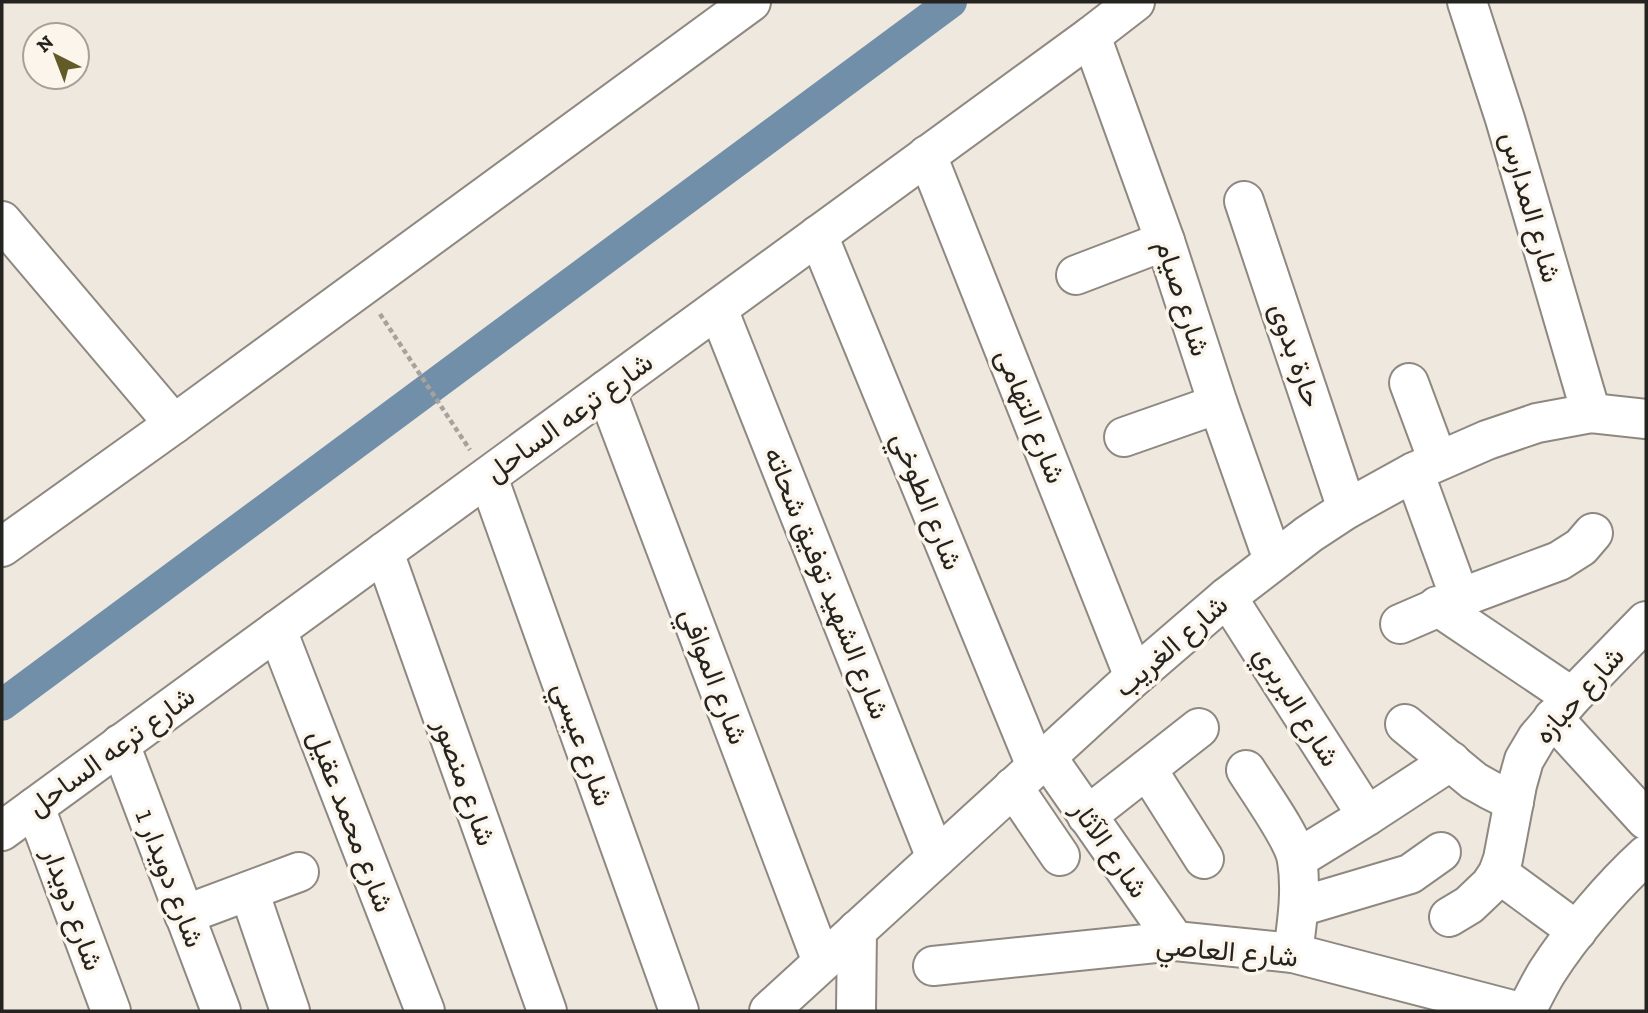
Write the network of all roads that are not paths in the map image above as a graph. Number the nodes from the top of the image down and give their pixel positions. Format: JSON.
{"nodes":[{"id":1,"x":751,"y":2,"type":"edge"},
{"id":2,"x":1135,"y":2,"type":"edge"},
{"id":3,"x":1468,"y":2,"type":"edge"},
{"id":4,"x":1091,"y":36,"type":"junction"},
{"id":5,"x":928,"y":155,"type":"junction"},
{"id":6,"x":1244,"y":201,"type":"dead end"},
{"id":7,"x":2,"y":221,"type":"edge"},
{"id":8,"x":818,"y":235,"type":"junction"},
{"id":9,"x":1165,"y":242,"type":"junction"},
{"id":10,"x":1076,"y":275,"type":"dead end"},
{"id":11,"x":718,"y":309,"type":"junction"},
{"id":12,"x":1409,"y":383,"type":"dead end"},
{"id":13,"x":606,"y":390,"type":"junction"},
{"id":14,"x":1218,"y":404,"type":"junction"},
{"id":15,"x":1591,"y":413,"type":"junction"},
{"id":16,"x":1646,"y":419,"type":"edge"},
{"id":17,"x":174,"y":424,"type":"junction"},
{"id":18,"x":1124,"y":437,"type":"dead end"},
{"id":19,"x":1425,"y":466,"type":"junction"},
{"id":20,"x":488,"y":477,"type":"junction"},
{"id":21,"x":1347,"y":509,"type":"junction"},
{"id":22,"x":1593,"y":533,"type":"dead end"},
{"id":23,"x":7,"y":534,"type":"edge"},
{"id":24,"x":384,"y":552,"type":"junction"},
{"id":25,"x":1273,"y":560,"type":"junction"},
{"id":26,"x":1227,"y":597,"type":"junction"},
{"id":27,"x":1449,"y":602,"type":"junction"},
{"id":28,"x":1400,"y":624,"type":"dead end"},
{"id":29,"x":277,"y":630,"type":"junction"},
{"id":30,"x":1642,"y":634,"type":"edge"},
{"id":31,"x":1134,"y":677,"type":"junction"},
{"id":32,"x":1563,"y":708,"type":"junction"},
{"id":33,"x":1405,"y":724,"type":"dead end"},
{"id":34,"x":1199,"y":728,"type":"dead end"},
{"id":35,"x":120,"y":744,"type":"junction"},
{"id":36,"x":1451,"y":761,"type":"junction"},
{"id":37,"x":1147,"y":769,"type":"junction"},
{"id":38,"x":1032,"y":770,"type":"junction"},
{"id":39,"x":1246,"y":771,"type":"dead end"},
{"id":40,"x":1514,"y":802,"type":"junction"},
{"id":41,"x":35,"y":807,"type":"junction"},
{"id":42,"x":1087,"y":816,"type":"junction"},
{"id":43,"x":1367,"y":816,"type":"junction"},
{"id":44,"x":1646,"y":820,"type":"edge"},
{"id":45,"x":2,"y":831,"type":"edge"},
{"id":46,"x":1441,"y":852,"type":"dead end"},
{"id":47,"x":1646,"y":855,"type":"edge"},
{"id":48,"x":1060,"y":856,"type":"dead end"},
{"id":49,"x":936,"y":858,"type":"junction"},
{"id":50,"x":1204,"y":859,"type":"dead end"},
{"id":51,"x":1297,"y":859,"type":"junction"},
{"id":52,"x":299,"y":872,"type":"dead end"},
{"id":53,"x":1499,"y":873,"type":"junction"},
{"id":54,"x":249,"y":891,"type":"junction"},
{"id":55,"x":1299,"y":907,"type":"junction"},
{"id":56,"x":184,"y":915,"type":"junction"},
{"id":57,"x":1449,"y":917,"type":"dead end"},
{"id":58,"x":858,"y":930,"type":"junction"},
{"id":59,"x":1577,"y":931,"type":"junction"},
{"id":60,"x":1175,"y":941,"type":"junction"},
{"id":61,"x":1293,"y":953,"type":"junction"},
{"id":62,"x":822,"y":962,"type":"junction"},
{"id":63,"x":933,"y":966,"type":"dead end"},
{"id":64,"x":111,"y":1011,"type":"edge"},
{"id":65,"x":221,"y":1011,"type":"edge"},
{"id":66,"x":290,"y":1011,"type":"edge"},
{"id":67,"x":425,"y":1011,"type":"edge"},
{"id":68,"x":547,"y":1011,"type":"edge"},
{"id":69,"x":679,"y":1011,"type":"edge"},
{"id":70,"x":769,"y":1011,"type":"edge"},
{"id":71,"x":856,"y":1011,"type":"edge"},
{"id":72,"x":1516,"y":1011,"type":"edge"},
{"id":73,"x":1526,"y":1011,"type":"edge"}],
"edges":[{"from":1,"to":17,"type":"street"},
{"from":2,"to":4,"type":"street","name":"شارع ترعه الساحل"},
{"from":3,"to":15,"type":"street","name":"شارع المدارس"},
{"from":4,"to":5,"type":"street","name":"شارع ترعه الساحل"},
{"from":4,"to":9,"type":"street","name":"شارع صيام"},
{"from":5,"to":8,"type":"street","name":"شارع ترعه الساحل"},
{"from":5,"to":31,"type":"street","name":"شارع التهامى"},
{"from":6,"to":21,"type":"street","name":"حارة بدوى"},
{"from":7,"to":17,"type":"street"},
{"from":8,"to":11,"type":"street","name":"شارع ترعه الساحل"},
{"from":8,"to":38,"type":"street","name":"شارع الطوخي"},
{"from":9,"to":10,"type":"street"},
{"from":9,"to":14,"type":"street","name":"شارع صيام"},
{"from":11,"to":13,"type":"street","name":"شارع ترعه الساحل"},
{"from":11,"to":49,"type":"street","name":"شارع الشهيد توفيق شحاته"},
{"from":12,"to":19,"type":"street"},
{"from":13,"to":20,"type":"street","name":"شارع ترعه الساحل"},
{"from":13,"to":62,"type":"street","name":"شارع الموافي"},
{"from":14,"to":18,"type":"street"},
{"from":14,"to":25,"type":"street","name":"شارع صيام"},
{"from":15,"to":16,"type":"street","name":"شارع الغريب"},
{"from":15,"to":19,"type":"street","name":"شارع الغريب"},
{"from":17,"to":23,"type":"street"},
{"from":19,"to":21,"type":"street","name":"شارع الغريب"},
{"from":19,"to":27,"type":"street"},
{"from":20,"to":24,"type":"street","name":"شارع ترعه الساحل"},
{"from":20,"to":69,"type":"street","name":"شارع عيسي"},
{"from":21,"to":25,"type":"street","name":"شارع الغريب"},
{"from":22,"to":27,"type":"street"},
{"from":24,"to":29,"type":"street","name":"شارع ترعه الساحل"},
{"from":24,"to":68,"type":"street","name":"شارع منصور"},
{"from":25,"to":26,"type":"street","name":"شارع الغريب"},
{"from":26,"to":31,"type":"street","name":"شارع الغريب"},
{"from":26,"to":43,"type":"street","name":"شارع البربري"},
{"from":27,"to":28,"type":"street"},
{"from":27,"to":32,"type":"street"},
{"from":29,"to":35,"type":"street","name":"شارع ترعه الساحل"},
{"from":29,"to":67,"type":"street","name":"شارع محمد عقيل"},
{"from":30,"to":32,"type":"street","name":"شارع حبازه"},
{"from":31,"to":38,"type":"street","name":"شارع الغريب"},
{"from":32,"to":40,"type":"street","name":"شارع حبازه"},
{"from":32,"to":44,"type":"street"},
{"from":33,"to":36,"type":"street"},
{"from":34,"to":37,"type":"street"},
{"from":35,"to":41,"type":"street","name":"شارع ترعه الساحل"},
{"from":35,"to":56,"type":"street","name":"شارع دويدار 1"},
{"from":36,"to":40,"type":"street"},
{"from":36,"to":43,"type":"street"},
{"from":37,"to":42,"type":"street"},
{"from":37,"to":50,"type":"street"},
{"from":38,"to":42,"type":"street","name":"شارع الآثار"},
{"from":38,"to":48,"type":"street"},
{"from":38,"to":49,"type":"street","name":"شارع الغريب"},
{"from":39,"to":51,"type":"street"},
{"from":40,"to":53,"type":"street","name":"شارع حبازه"},
{"from":41,"to":45,"type":"street","name":"شارع ترعه الساحل"},
{"from":41,"to":64,"type":"street","name":"شارع دويدار"},
{"from":42,"to":60,"type":"street","name":"شارع الآثار"},
{"from":43,"to":51,"type":"street"},
{"from":46,"to":55,"type":"street"},
{"from":47,"to":59,"type":"street"},
{"from":49,"to":58,"type":"street","name":"شارع الغريب"},
{"from":51,"to":55,"type":"street"},
{"from":52,"to":54,"type":"street"},
{"from":53,"to":57,"type":"street"},
{"from":53,"to":59,"type":"street"},
{"from":54,"to":56,"type":"street"},
{"from":54,"to":66,"type":"street"},
{"from":55,"to":61,"type":"street"},
{"from":56,"to":65,"type":"street","name":"شارع دويدار 1"},
{"from":58,"to":62,"type":"street","name":"شارع الغريب"},
{"from":58,"to":71,"type":"street"},
{"from":59,"to":73,"type":"street"},
{"from":60,"to":61,"type":"street","name":"شارع العاصي"},
{"from":60,"to":63,"type":"street","name":"شارع العاصي"},
{"from":61,"to":72,"type":"street","name":"شارع العاصي"},
{"from":62,"to":70,"type":"street","name":"شارع الغريب"}]}
